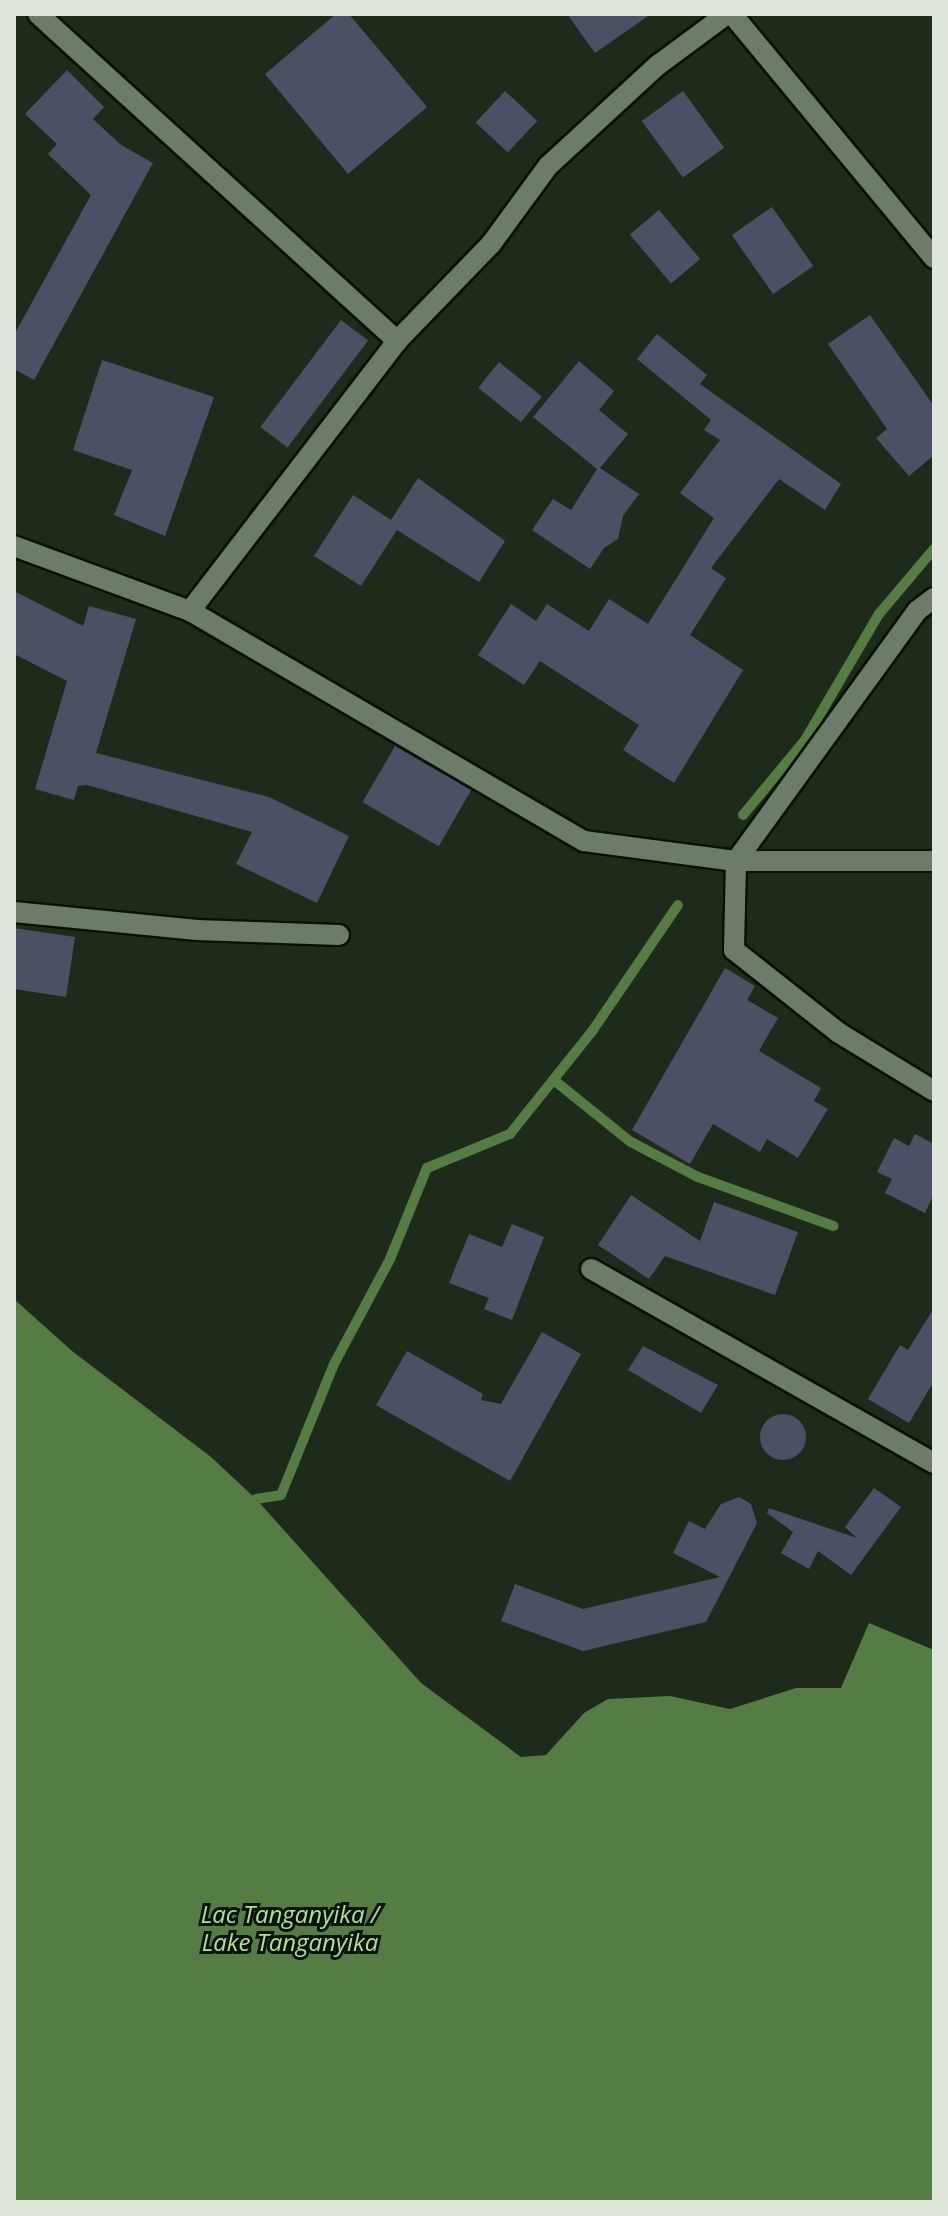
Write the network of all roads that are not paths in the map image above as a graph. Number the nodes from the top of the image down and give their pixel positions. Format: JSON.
{"nodes":[{"id":1,"x":38,"y":14,"type":"edge"},
{"id":2,"x":730,"y":14,"type":"edge"},
{"id":3,"x":934,"y":258,"type":"edge"},
{"id":4,"x":397,"y":341,"type":"junction"},
{"id":5,"x":14,"y":546,"type":"edge"},
{"id":6,"x":934,"y":598,"type":"edge"},
{"id":7,"x":190,"y":611,"type":"junction"},
{"id":8,"x":736,"y":861,"type":"junction"},
{"id":9,"x":934,"y":861,"type":"edge"},
{"id":10,"x":14,"y":912,"type":"edge"},
{"id":11,"x":339,"y":935,"type":"dead end"},
{"id":12,"x":934,"y":1091,"type":"edge"},
{"id":13,"x":591,"y":1269,"type":"dead end"},
{"id":14,"x":934,"y":1463,"type":"edge"}],
"edges":[{"from":1,"to":4,"type":"street"},
{"from":2,"to":3,"type":"street"},
{"from":2,"to":4,"type":"street"},
{"from":4,"to":7,"type":"street"},
{"from":5,"to":7,"type":"street"},
{"from":6,"to":8,"type":"street"},
{"from":7,"to":8,"type":"street"},
{"from":8,"to":9,"type":"street"},
{"from":8,"to":12,"type":"street"},
{"from":10,"to":11,"type":"street"},
{"from":13,"to":14,"type":"street"}]}
